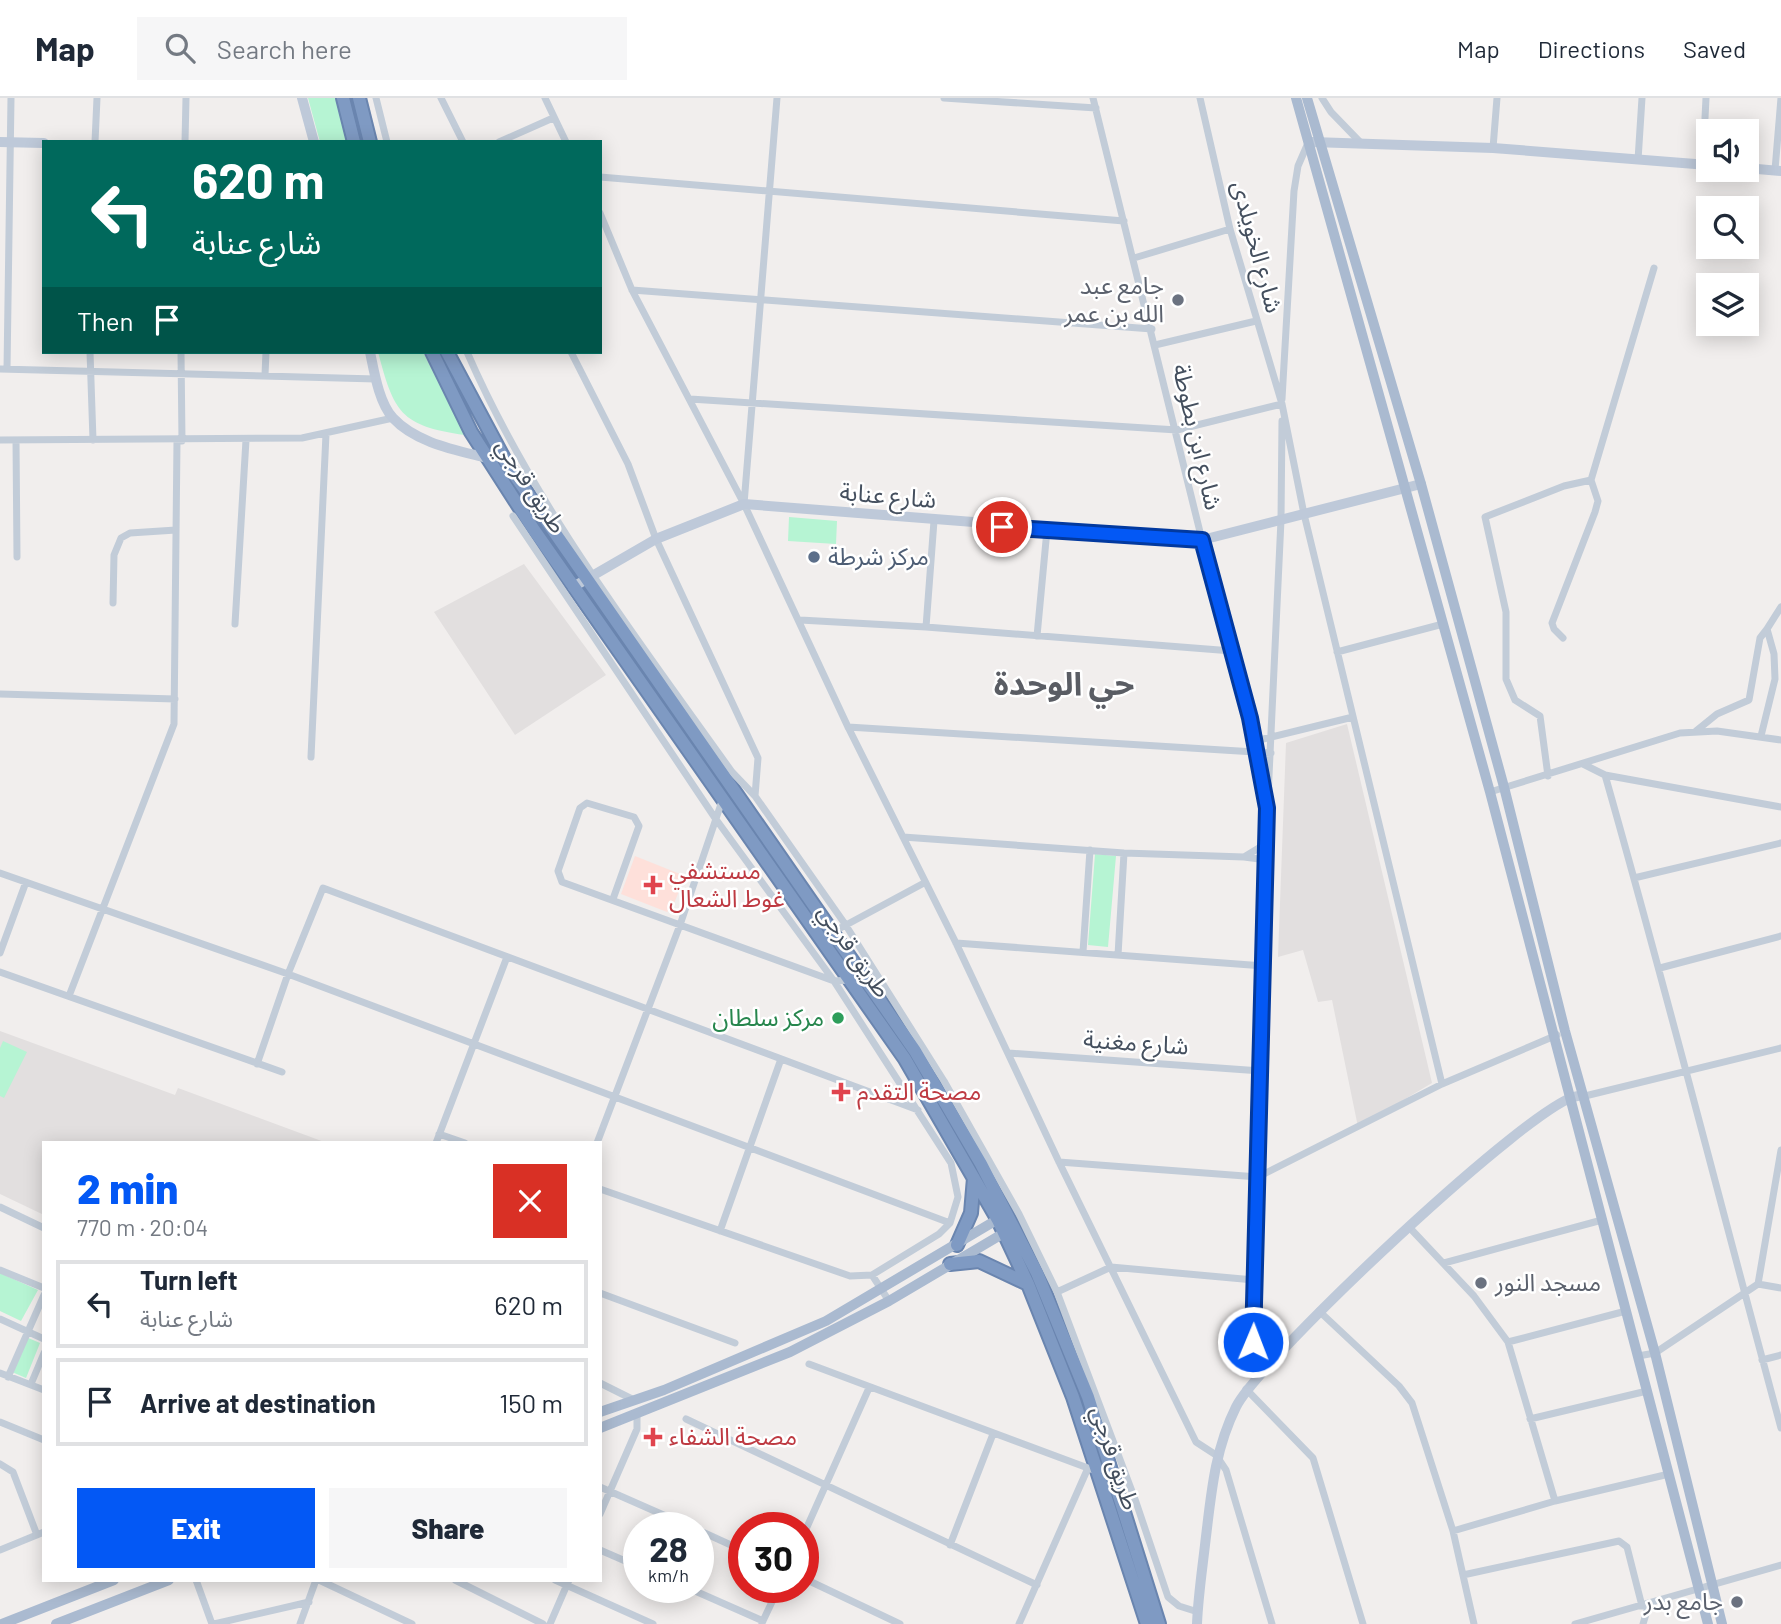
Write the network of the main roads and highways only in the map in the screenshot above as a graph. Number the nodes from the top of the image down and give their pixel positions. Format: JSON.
{"nodes":[{"id":1,"x":343,"y":98,"type":"edge"},
{"id":2,"x":359,"y":98,"type":"edge"},
{"id":3,"x":1296,"y":98,"type":"edge"},
{"id":4,"x":1307,"y":98,"type":"edge"},
{"id":5,"x":354,"y":140,"type":"edge"},
{"id":6,"x":370,"y":140,"type":"edge"},
{"id":7,"x":1314,"y":142,"type":"junction"},
{"id":8,"x":433,"y":354,"type":"edge"},
{"id":9,"x":448,"y":354,"type":"edge"},
{"id":10,"x":1560,"y":1034,"type":"junction"},
{"id":11,"x":910,"y":1055,"type":"junction"},
{"id":12,"x":974,"y":1178,"type":"junction"},
{"id":13,"x":1003,"y":1217,"type":"junction"},
{"id":14,"x":1009,"y":1230,"type":"junction"},
{"id":15,"x":957,"y":1245,"type":"junction"},
{"id":16,"x":950,"y":1264,"type":"junction"},
{"id":17,"x":1028,"y":1284,"type":"junction"},
{"id":18,"x":602,"y":1411,"type":"edge"},
{"id":19,"x":602,"y":1427,"type":"edge"},
{"id":20,"x":109,"y":1582,"type":"edge"},
{"id":21,"x":164,"y":1582,"type":"edge"},
{"id":22,"x":2,"y":1624,"type":"edge"},
{"id":23,"x":56,"y":1624,"type":"edge"},
{"id":24,"x":1147,"y":1624,"type":"edge"},
{"id":25,"x":1159,"y":1624,"type":"edge"},
{"id":26,"x":1709,"y":1624,"type":"edge"},
{"id":27,"x":1722,"y":1624,"type":"edge"}],
"edges":[{"from":1,"to":5,"type":"highway"},
{"from":2,"to":6,"type":"highway"},
{"from":3,"to":7,"type":"main road"},
{"from":4,"to":7,"type":"main road"},
{"from":7,"to":10,"type":"main road"},
{"from":7,"to":10,"type":"main road"},
{"from":8,"to":11,"type":"highway","name":"طريق قرجي"},
{"from":9,"to":11,"type":"highway","name":"طريق قرجي"},
{"from":10,"to":26,"type":"main road"},
{"from":10,"to":27,"type":"main road"},
{"from":11,"to":12,"type":"highway","name":"طريق قرجي"},
{"from":11,"to":13,"type":"highway","name":"طريق قرجي"},
{"from":12,"to":13,"type":"highway","name":"طريق قرجي"},
{"from":12,"to":15,"type":"highway"},
{"from":13,"to":14,"type":"highway","name":"طريق قرجي"},
{"from":13,"to":15,"type":"main road"},
{"from":14,"to":16,"type":"main road"},
{"from":14,"to":17,"type":"highway","name":"طريق قرجي"},
{"from":14,"to":25,"type":"highway","name":"طريق قرجي"},
{"from":15,"to":18,"type":"main road"},
{"from":16,"to":17,"type":"highway"},
{"from":16,"to":19,"type":"main road"},
{"from":17,"to":24,"type":"highway","name":"طريق قرجي"},
{"from":20,"to":22,"type":"main road"},
{"from":21,"to":23,"type":"main road"}]}
